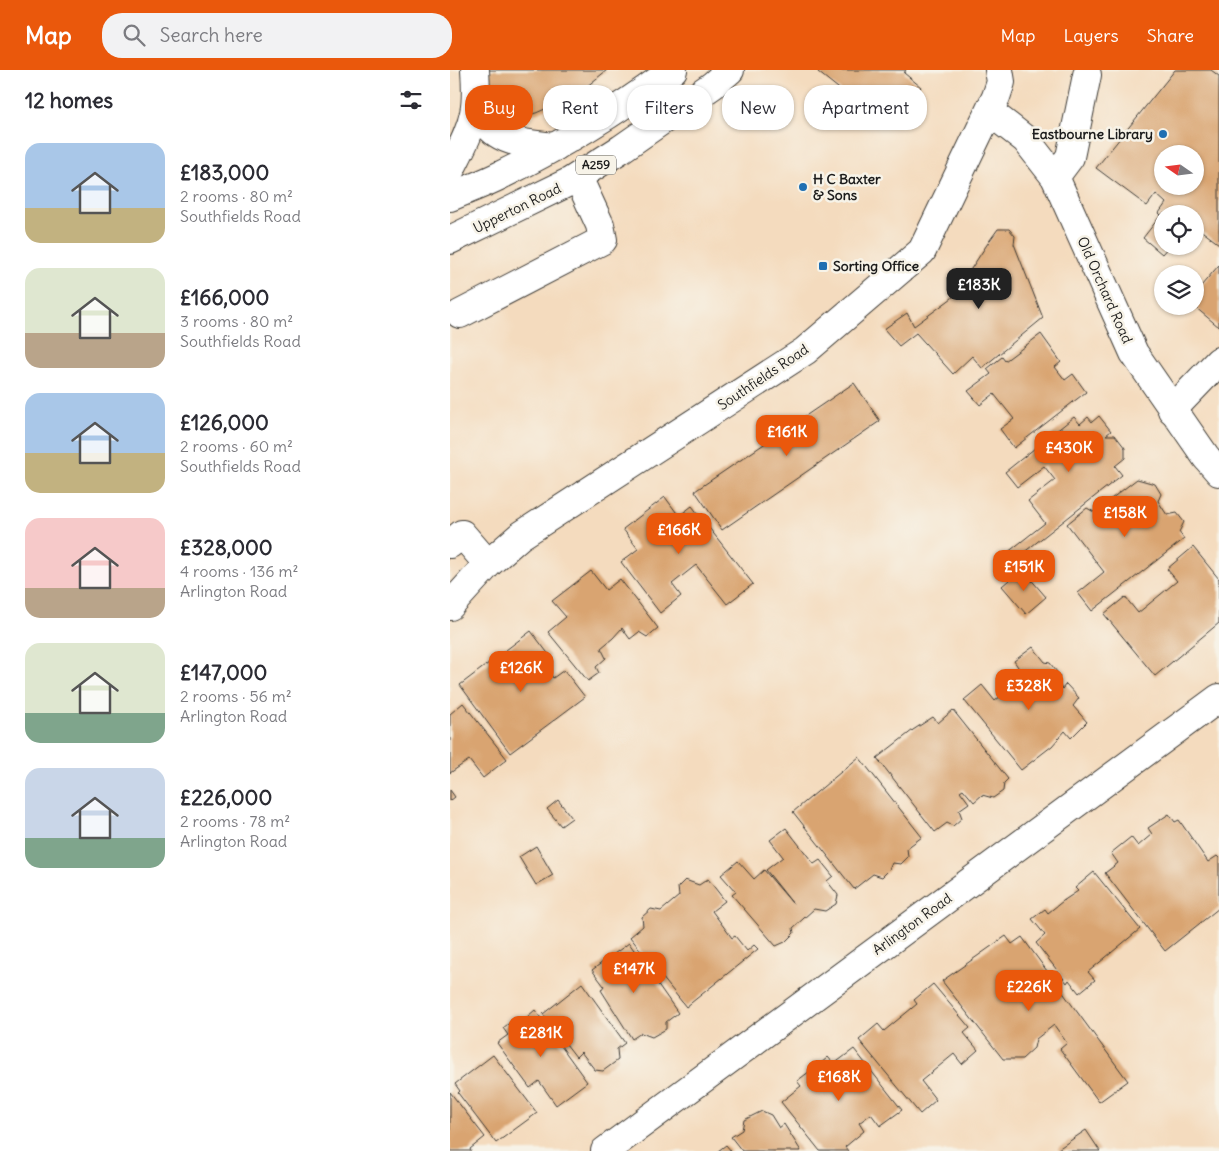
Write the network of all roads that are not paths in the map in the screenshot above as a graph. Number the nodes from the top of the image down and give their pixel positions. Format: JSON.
{"nodes":[{"id":1,"x":673,"y":70,"type":"edge"},
{"id":2,"x":730,"y":70,"type":"edge"},
{"id":3,"x":1004,"y":74,"type":"edge"},
{"id":4,"x":1087,"y":75,"type":"dead end"},
{"id":5,"x":476,"y":81,"type":"edge"},
{"id":6,"x":990,"y":112,"type":"junction"},
{"id":7,"x":555,"y":147,"type":"junction"},
{"id":8,"x":450,"y":171,"type":"edge"},
{"id":9,"x":578,"y":177,"type":"junction"},
{"id":10,"x":1055,"y":177,"type":"junction"},
{"id":11,"x":450,"y":197,"type":"edge"},
{"id":12,"x":450,"y":240,"type":"edge"},
{"id":13,"x":460,"y":314,"type":"dead end"},
{"id":14,"x":1219,"y":361,"type":"edge"},
{"id":15,"x":1172,"y":410,"type":"junction"},
{"id":16,"x":1219,"y":472,"type":"edge"},
{"id":17,"x":454,"y":533,"type":"edge"},
{"id":18,"x":488,"y":564,"type":"junction"},
{"id":19,"x":450,"y":606,"type":"edge"},
{"id":20,"x":1219,"y":698,"type":"edge"},
{"id":21,"x":605,"y":1151,"type":"edge"}],
"edges":[{"from":1,"to":7,"type":"street","number":"A259"},
{"from":2,"to":9,"type":"street","name":"Upperton Road","number":"A259"},
{"from":3,"to":6,"type":"street","name":"Southfields Road"},
{"from":4,"to":10,"type":"street"},
{"from":5,"to":7,"type":"street"},
{"from":5,"to":8,"type":"street"},
{"from":6,"to":10,"type":"street","name":"Old Orchard Road"},
{"from":6,"to":18,"type":"street","name":"Southfields Road"},
{"from":7,"to":11,"type":"street","number":"A259"},
{"from":9,"to":12,"type":"street","name":"Upperton Road","number":"A259"},
{"from":9,"to":13,"type":"street"},
{"from":10,"to":15,"type":"street","name":"Old Orchard Road"},
{"from":14,"to":15,"type":"street"},
{"from":15,"to":16,"type":"street","name":"Old Orchard Road"},
{"from":17,"to":18,"type":"street"},
{"from":18,"to":19,"type":"street","name":"Southfields Road"},
{"from":20,"to":21,"type":"street","name":"Arlington Road"}]}
